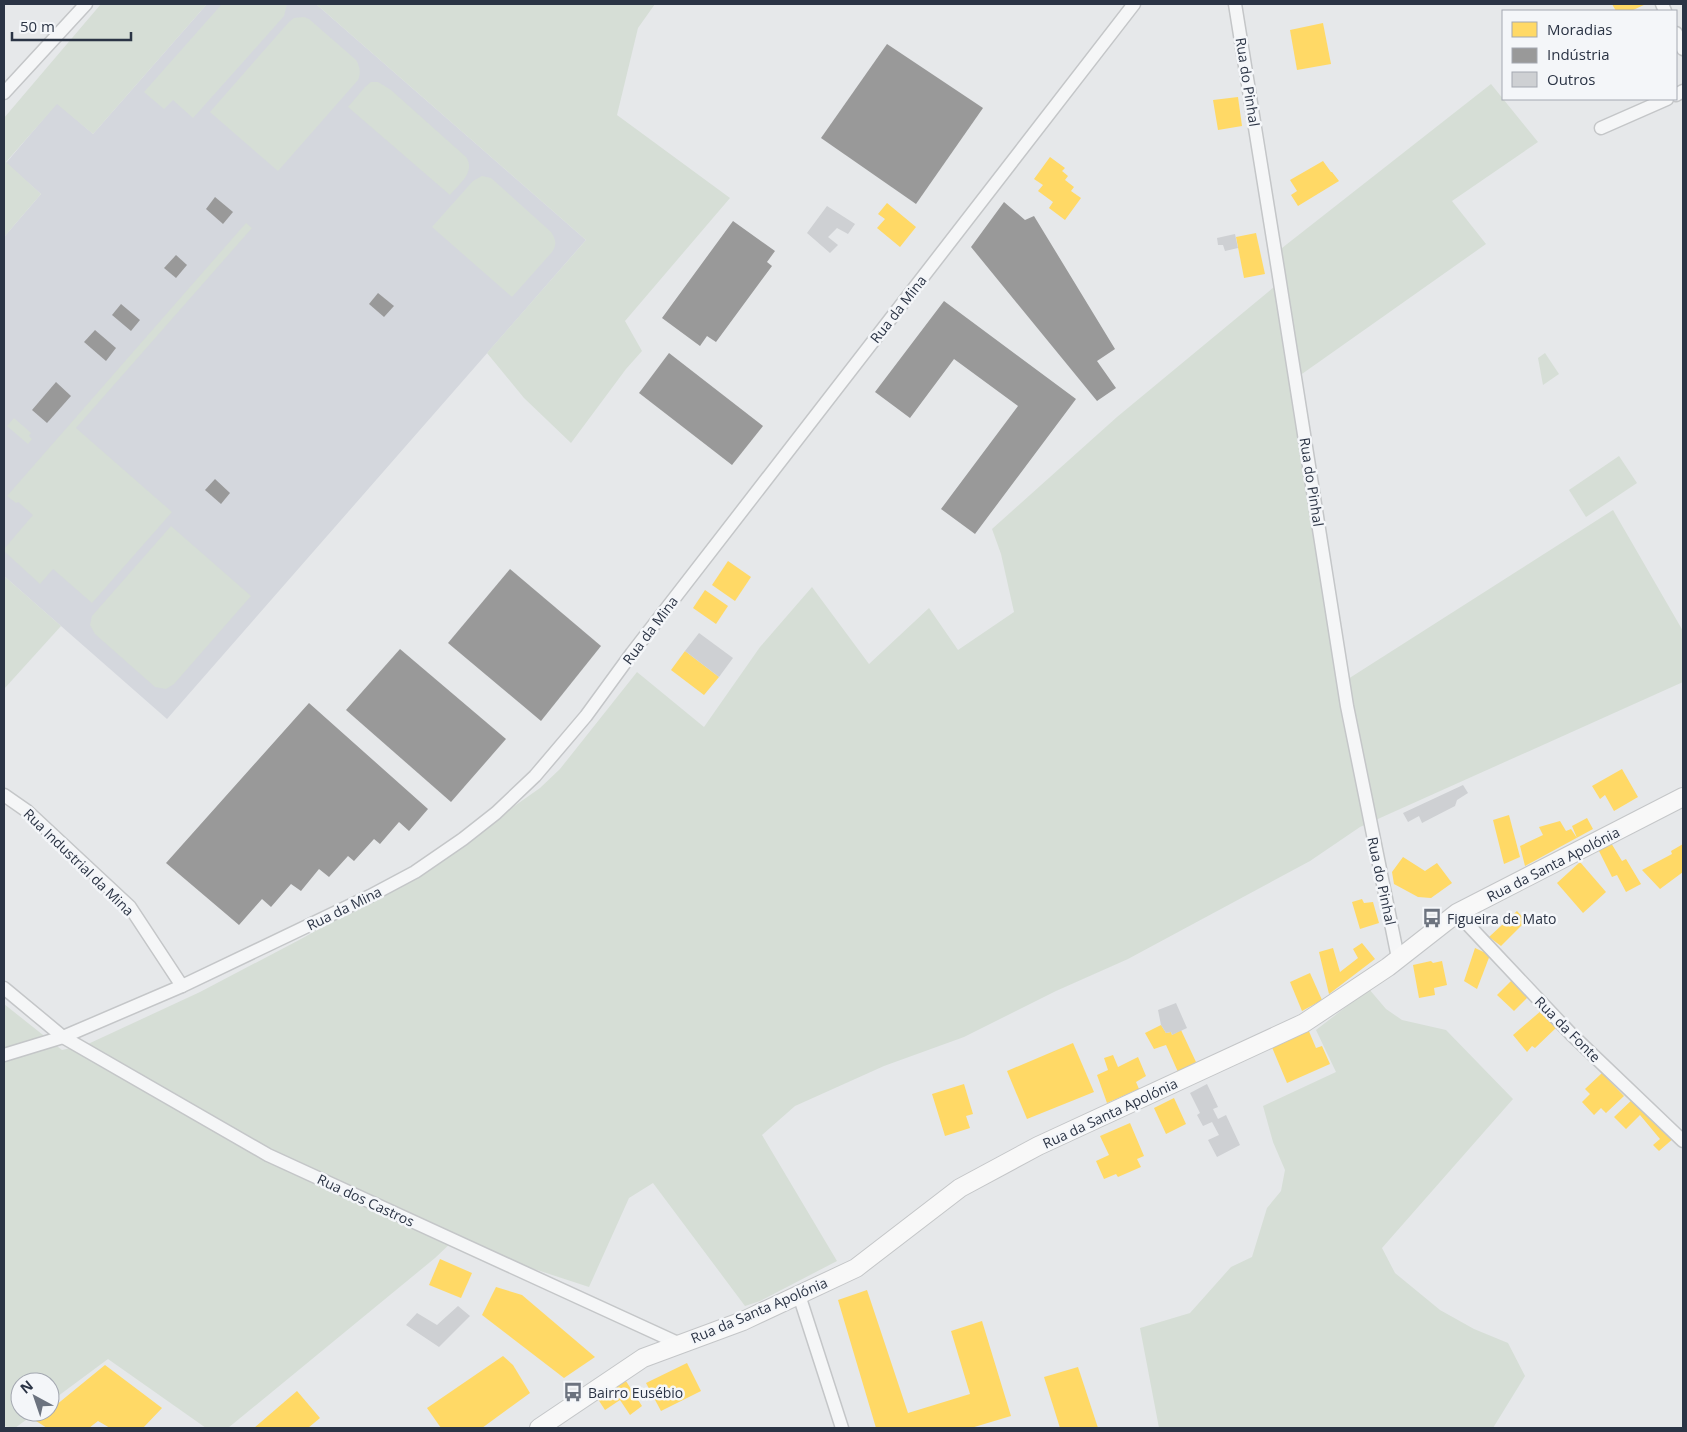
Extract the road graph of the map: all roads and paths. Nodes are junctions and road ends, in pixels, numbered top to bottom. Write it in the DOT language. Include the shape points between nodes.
graph roads {
  1 [pos="86,4"];
  2 [pos="1134,4"];
  3 [pos="1234,4"];
  4 [pos="1677,35"];
  5 [pos="1683,49"];
  6 [pos="4,93"];
  7 [pos="1665,100"];
  8 [pos="1601,128"];
  9 [pos="4,795"];
  10 [pos="1683,797"];
  11 [pos="1457,913"];
  12 [pos="1398,958"];
  13 [pos="182,986"];
  14 [pos="4,988"];
  15 [pos="63,1037"];
  16 [pos="4,1055"];
  17 [pos="1683,1141"];
  18 [pos="799,1295"];
  19 [pos="680,1344"];
  20 [pos="539,1428"];
  21 [pos="842,1428"];
  1 -- 6 [label="street"];
  2 -- 13 [label="street, Rua da Mina" via="586,716 535,776 490,818 415,872"];
  3 -- 12 [label="street, Rua do Pinhal" via="1346,706"];
  4 -- 5 [label="street"];
  7 -- 8 [label="street"];
  9 -- 13 [label="street, Rua Industrial da Mina" via="27,811 130,907"];
  10 -- 11 [label="street, Rua da Santa Apolónia"];
  11 -- 12 [label="street, Rua da Santa Apolónia"];
  11 -- 17 [label="street, Rua da Fonte" via="1572,1035"];
  12 -- 18 [label="street, Rua da Santa Apolónia" via="1304,1023 1038,1146 960,1188 856,1268"];
  13 -- 15 [label="street, Rua da Mina"];
  14 -- 15 [label="street"];
  15 -- 16 [label="street, Rua da Mina"];
  15 -- 19 [label="street, Rua dos Castros" via="268,1155"];
  18 -- 19 [label="street, Rua da Santa Apolónia" via="743,1321"];
  18 -- 21 [label="street"];
  19 -- 20 [label="street, Rua da Santa Apolónia" via="643,1358"];
}
